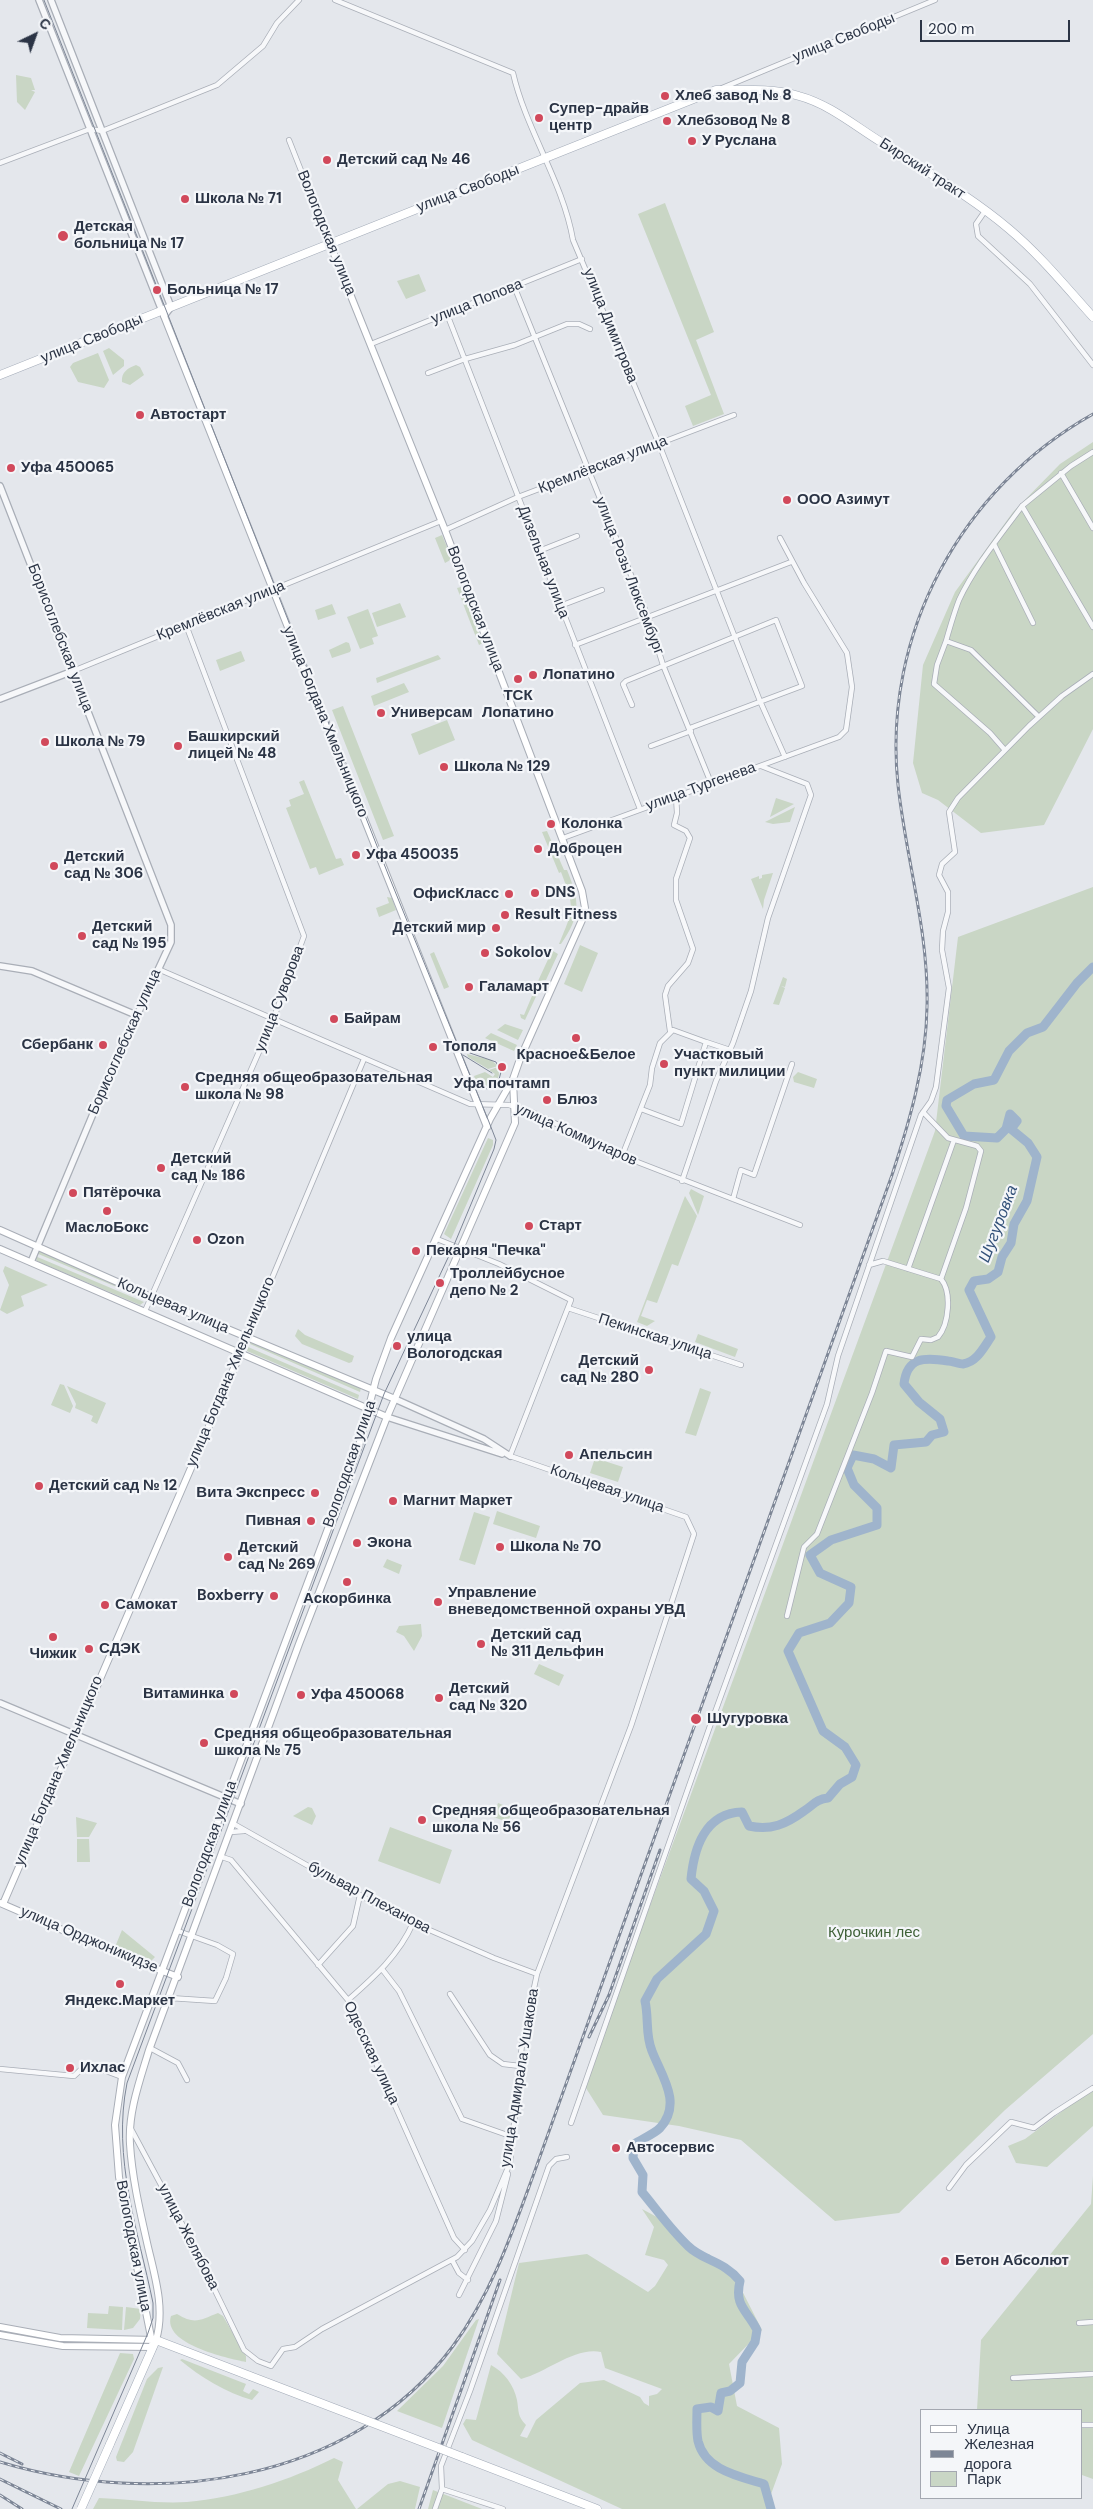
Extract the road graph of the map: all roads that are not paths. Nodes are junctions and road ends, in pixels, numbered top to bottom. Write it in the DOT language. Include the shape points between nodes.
graph roads {
  1 [pos="39,0"];
  2 [pos="51,0"];
  3 [pos="299,0"];
  4 [pos="335,0"];
  5 [pos="936,0"];
  6 [pos="716,90"];
  7 [pos="90,129"];
  8 [pos="102,130"];
  9 [pos="289,140"];
  10 [pos="544,160"];
  11 [pos="0,163"];
  12 [pos="984,211"];
  13 [pos="330,244"];
  14 [pos="582,259"];
  15 [pos="514,286"];
  16 [pos="171,307"];
  17 [pos="163,314"];
  18 [pos="448,314"];
  19 [pos="1093,317"];
  20 [pos="590,328"];
  21 [pos="534,337"];
  22 [pos="371,344"];
  23 [pos="465,359"];
  24 [pos="1093,365"];
  25 [pos="428,373"];
  26 [pos="0,375"];
  27 [pos="734,415"];
  28 [pos="659,444"];
  29 [pos="1093,452"];
  30 [pos="587,471"];
  31 [pos="1061,473"];
  32 [pos="0,486"];
  33 [pos="518,497"];
  34 [pos="1022,506"];
  35 [pos="441,521"];
  36 [pos="1093,528"];
  37 [pos="445,530"];
  38 [pos="577,536"];
  39 [pos="780,538"];
  40 [pos="994,544"];
  41 [pos="539,551"];
  42 [pos="791,562"];
  43 [pos="273,590"];
  44 [pos="602,590"];
  45 [pos="717,590"];
  46 [pos="560,606"];
  47 [pos="648,617"];
  48 [pos="1033,622"];
  49 [pos="186,625"];
  50 [pos="1093,627"];
  51 [pos="736,638"];
  52 [pos="946,641"];
  53 [pos="575,645"];
  54 [pos="663,665"];
  55 [pos="72,671"];
  56 [pos="1093,674"];
  57 [pos="0,699"];
  58 [pos="760,701"];
  59 [pos="632,705"];
  60 [pos="1039,717"];
  61 [pos="691,729"];
  62 [pos="651,746"];
  63 [pos="1004,749"];
  64 [pos="785,757"];
  65 [pos="761,766"];
  66 [pos="711,782"];
  67 [pos="676,796"];
  68 [pos="640,809"];
  69 [pos="563,838"];
  70 [pos="0,966"];
  71 [pos="158,969"];
  72 [pos="136,1015"];
  73 [pos="273,1020"];
  74 [pos="670,1031"];
  75 [pos="706,1042"];
  76 [pos="730,1050"];
  77 [pos="364,1059"];
  78 [pos="792,1064"];
  79 [pos="513,1079"];
  80 [pos="498,1104"];
  81 [pos="479,1106"];
  82 [pos="514,1106"];
  83 [pos="641,1109"];
  84 [pos="923,1112"];
  85 [pos="487,1127"];
  86 [pos="954,1140"];
  87 [pos="622,1156"];
  88 [pos="682,1181"];
  89 [pos="732,1199"];
  90 [pos="800,1225"];
  91 [pos="0,1230"];
  92 [pos="437,1239"];
  93 [pos="37,1246"];
  94 [pos="462,1248"];
  95 [pos="0,1249"];
  96 [pos="31,1262"];
  97 [pos="870,1265"];
  98 [pos="908,1269"];
  99 [pos="941,1279"];
  100 [pos="152,1297"];
  101 [pos="568,1308"];
  102 [pos="145,1311"];
  103 [pos="247,1337"];
  104 [pos="241,1352"];
  105 [pos="741,1365"];
  106 [pos="374,1390"];
  107 [pos="394,1399"];
  108 [pos="370,1409"];
  109 [pos="387,1417"];
  110 [pos="510,1456"];
  111 [pos="694,1534"];
  112 [pos="787,1616"];
  113 [pos="0,1703"];
  114 [pos="74,1736"];
  115 [pos="226,1798"];
  116 [pos="241,1804"];
  117 [pos="234,1824"];
  118 [pos="231,1832"];
  119 [pos="246,1832"];
  120 [pos="222,1857"];
  121 [pos="360,1895"];
  122 [pos="1,1903"];
  123 [pos="413,1923"];
  124 [pos="178,1931"];
  125 [pos="193,1936"];
  126 [pos="318,1965"];
  127 [pos="382,1969"];
  128 [pos="162,1972"];
  129 [pos="537,1974"];
  130 [pos="178,1977"];
  131 [pos="450,1994"];
  132 [pos="170,1998"];
  133 [pos="348,2000"];
  134 [pos="150,2048"];
  135 [pos="520,2066"];
  136 [pos="0,2069"];
  137 [pos="122,2077"];
  138 [pos="187,2080"];
  139 [pos="1093,2088"];
  140 [pos="571,2123"];
  141 [pos="130,2126"];
  142 [pos="513,2138"];
  143 [pos="567,2157"];
  144 [pos="510,2163"];
  145 [pos="949,2188"];
  146 [pos="465,2250"];
  147 [pos="452,2260"];
  148 [pos="468,2280"];
  149 [pos="459,2295"];
  150 [pos="1093,2322"];
  151 [pos="1079,2323"];
  152 [pos="0,2327"];
  153 [pos="0,2334"];
  154 [pos="153,2342"];
  155 [pos="1093,2374"];
  156 [pos="1013,2378"];
  157 [pos="442,2489"];
  158 [pos="81,2509"];
  159 [pos="435,2509"];
  160 [pos="503,2509"];
  161 [pos="597,2509"];
  1 -- 7 [label="street"];
  2 -- 8 [label="street"];
  3 -- 8 [label="street" via="277,23 263,46 216,85"];
  4 -- 10 [label="street, улица Димитрова" via="513,73"];
  5 -- 6 [label="street, улица Свободы"];
  6 -- 10 [label="main road, улица Свободы"];
  6 -- 12 [label="main road, Бирский тракт" via="781,92 813,101 941,180"];
  7 -- 8 [label="street"];
  7 -- 11 [label="street"];
  7 -- 17 [label="street"];
  8 -- 16 [label="street"];
  9 -- 13 [label="street, Вологодская улица"];
  10 -- 13 [label="main road, улица Свободы"];
  10 -- 14 [label="street, улица Димитрова"];
  12 -- 19 [label="main road, Бирский тракт" via="1024,242"];
  12 -- 24 [label="street" via="976,224 978,236 1036,291"];
  13 -- 16 [label="main road, улица Свободы"];
  13 -- 22 [label="main road, Вологодская улица"];
  14 -- 15 [label="street, улица Попова"];
  14 -- 28 [label="street, улица Димитрова"];
  15 -- 18 [label="street, улица Попова"];
  15 -- 21 [label="street, улица Розы Люксембург"];
  16 -- 17 [label="main road, улица Свободы"];
  17 -- 26 [label="main road, улица Свободы"];
  17 -- 43 [label="main road, улица Богдана Хмельницкого"];
  18 -- 22 [label="street, улица Попова"];
  18 -- 23 [label="street, Дизельная улица"];
  20 -- 21 [label="street" via="567,324"];
  21 -- 23 [label="street"];
  21 -- 30 [label="street, улица Розы Люксембург"];
  22 -- 35 [label="main road, Вологодская улица"];
  23 -- 25 [label="street"];
  23 -- 33 [label="street, Дизельная улица"];
  27 -- 28 [label="street, Кремлёвская улица"];
  28 -- 30 [label="street, Кремлёвская улица"];
  28 -- 45 [label="street, улица Димитрова"];
  29 -- 31 [label="street"];
  30 -- 33 [label="street, Кремлёвская улица"];
  30 -- 47 [label="street, улица Розы Люксембург"];
  31 -- 34 [label="street"];
  31 -- 36 [label="street"];
  32 -- 55 [label="street, Борисоглебская улица"];
  33 -- 37 [label="street, Кремлёвская улица"];
  33 -- 41 [label="street, Дизельная улица"];
  34 -- 40 [label="street"];
  34 -- 50 [label="street"];
  35 -- 37 [label="main road, Вологодская улица"];
  35 -- 43 [label="street, Кремлёвская улица"];
  37 -- 69 [label="main road, Вологодская улица"];
  38 -- 41 [label="street"];
  39 -- 42 [label="street"];
  40 -- 48 [label="street"];
  40 -- 52 [label="street" via="959,601"];
  41 -- 46 [label="street, Дизельная улица"];
  42 -- 45 [label="street"];
  42 -- 64 [label="street, улица Тургенева" via="847,653 852,687 846,730 839,737"];
  43 -- 49 [label="street, Кремлёвская улица"];
  43 -- 81 [label="main road, улица Богдана Хмельницкого"];
  44 -- 46 [label="street"];
  45 -- 47 [label="street"];
  45 -- 51 [label="street, улица Димитрова"];
  46 -- 53 [label="street, Дизельная улица"];
  47 -- 53 [label="street"];
  47 -- 54 [label="street, улица Розы Люксембург"];
  49 -- 55 [label="street, Кремлёвская улица"];
  49 -- 73 [label="street, улица Суворова" via="304,936"];
  51 -- 54 [label="street"];
  51 -- 58 [label="street, улица Димитрова"];
  51 -- 58 [label="street" via="776,620 802,686"];
  52 -- 60 [label="street" via="971,650"];
  52 -- 63 [label="street" via="934,684"];
  53 -- 68 [label="street, Дизельная улица"];
  54 -- 59 [label="street" via="623,684"];
  54 -- 61 [label="street, улица Розы Люксембург"];
  55 -- 57 [label="street, Кремлёвская улица"];
  55 -- 71 [label="street, Борисоглебская улица" via="171,925 171,942"];
  56 -- 60 [label="street"];
  58 -- 61 [label="street"];
  58 -- 64 [label="street, улица Димитрова"];
  60 -- 63 [label="street"];
  61 -- 62 [label="street"];
  61 -- 66 [label="street, улица Розы Люксембург"];
  63 -- 84 [label="street" via="949,812 955,852 942,864 939,875 948,892 942,950 948,988 936,1087"];
  64 -- 65 [label="street, улица Тургенева"];
  65 -- 66 [label="street, улица Тургенева"];
  65 -- 76 [label="street" via="806,784 811,795 768,918 751,991"];
  66 -- 67 [label="street, улица Тургенева"];
  67 -- 68 [label="street, улица Тургенева"];
  67 -- 74 [label="street" via="674,825 686,831 690,838 676,879 676,900 693,949 688,963 668,986 665,995"];
  68 -- 69 [label="street, улица Тургенева"];
  69 -- 79 [label="main road, Вологодская улица" via="582,891 582,920"];
  70 -- 72 [label="street" via="32,971"];
  71 -- 72 [label="street, Борисоглебская улица"];
  71 -- 73 [label="street, улица Коммунаров"];
  72 -- 93 [label="street, Борисоглебская улица"];
  73 -- 77 [label="street, улица Коммунаров"];
  73 -- 100 [label="street, улица Суворова"];
  74 -- 75 [label="street" via="676,1030"];
  74 -- 83 [label="street" via="660,1043"];
  75 -- 76 [label="street"];
  75 -- 83 [label="street" via="681,1124"];
  76 -- 88 [label="street"];
  77 -- 81 [label="street, улица Коммунаров"];
  77 -- 103 [label="street, улица Богдана Хмельницкого"];
  78 -- 89 [label="street" via="754,1175 740,1170"];
  79 -- 80 [label="main road, Вологодская улица"];
  79 -- 82 [label="main road, Вологодская улица"];
  80 -- 81 [label="street, улица Коммунаров"];
  80 -- 82 [label="street, улица Коммунаров"];
  80 -- 85 [label="main road, Вологодская улица"];
  81 -- 85 [label="main road, улица Богдана Хмельницкого"];
  82 -- 87 [label="street, улица Коммунаров"];
  82 -- 94 [label="main road, Вологодская улица" via="515,1123 509,1140"];
  83 -- 87 [label="street"];
  84 -- 86 [label="street" via="948,1138"];
  84 -- 97 [label="street"];
  85 -- 92 [label="main road, Вологодская улица"];
  86 -- 98 [label="street"];
  86 -- 99 [label="street" via="977,1146 981,1154"];
  87 -- 88 [label="street, улица Коммунаров"];
  88 -- 89 [label="street, улица Коммунаров"];
  89 -- 90 [label="street, улица Коммунаров"];
  91 -- 93 [label="main road, Кольцевая улица"];
  92 -- 94 [label="street"];
  92 -- 106 [label="main road, Вологодская улица" via="391,1338"];
  93 -- 96 [label="street, Борисоглебская улица"];
  93 -- 100 [label="main road, Кольцевая улица"];
  94 -- 101 [label="street" via="571,1300"];
  94 -- 107 [label="main road, Вологодская улица"];
  95 -- 96 [label="main road, Кольцевая улица"];
  96 -- 102 [label="main road, Кольцевая улица"];
  97 -- 98 [label="street" via="883,1261"];
  97 -- 140 [label="street" via="838,1356 827,1404"];
  98 -- 99 [label="street"];
  99 -- 112 [label="street" via="947,1287 948,1301 942,1330 934,1339 921,1339 912,1357 886,1350 817,1534 804,1547"];
  100 -- 102 [label="street, улица Суворова"];
  100 -- 103 [label="main road, Кольцевая улица"];
  101 -- 105 [label="street, Пекинская улица"];
  101 -- 110 [label="street"];
  102 -- 104 [label="main road, Кольцевая улица"];
  103 -- 104 [label="street, улица Богдана Хмельницкого"];
  103 -- 106 [label="main road, Кольцевая улица"];
  104 -- 108 [label="main road, Кольцевая улица"];
  104 -- 114 [label="main road, улица Богдана Хмельницкого"];
  106 -- 107 [label="main road, Кольцевая улица"];
  106 -- 108 [label="main road, Вологодская улица"];
  107 -- 109 [label="main road, Вологодская улица"];
  107 -- 110 [label="street, Кольцевая улица" via="484,1439"];
  108 -- 109 [label="main road, Кольцевая улица"];
  108 -- 115 [label="main road, Вологодская улица" via="359,1446"];
  109 -- 110 [label="street, Кольцевая улица"];
  109 -- 116 [label="main road, Вологодская улица"];
  110 -- 111 [label="street, Кольцевая улица" via="686,1517"];
  111 -- 129 [label="street, улица Адмирала Ушакова" via="631,1726"];
  113 -- 114 [label="street"];
  114 -- 115 [label="street"];
  114 -- 122 [label="main road, улица Богдана Хмельницкого"];
  115 -- 116 [label="street"];
  115 -- 124 [label="main road, Вологодская улица"];
  116 -- 117 [label="main road, Вологодская улица"];
  117 -- 118 [label="main road, Вологодская улица"];
  117 -- 119 [label="street, бульвар Плеханова"];
  118 -- 119 [label="street"];
  118 -- 120 [label="main road, Вологодская улица"];
  119 -- 121 [label="street, бульвар Плеханова"];
  120 -- 125 [label="main road, Вологодская улица"];
  120 -- 126 [label="street, Одесская улица" via="231,1860"];
  121 -- 123 [label="street, бульвар Плеханова"];
  121 -- 126 [label="street" via="353,1926"];
  122 -- 128 [label="main road, улица Орджоникидзе"];
  123 -- 127 [label="street" via="406,1938"];
  123 -- 129 [label="street, бульвар Плеханова"];
  124 -- 125 [label="street"];
  124 -- 128 [label="main road, Вологодская улица"];
  125 -- 130 [label="main road, Вологодская улица"];
  125 -- 132 [label="street" via="233,1954 226,1978 215,2001"];
  126 -- 133 [label="street, Одесская улица"];
  127 -- 133 [label="street"];
  127 -- 142 [label="street" via="399,1991 462,2119"];
  128 -- 130 [label="main road, улица Орджоникидзе"];
  128 -- 137 [label="main road, Вологодская улица"];
  129 -- 135 [label="street, улица Адмирала Ушакова"];
  130 -- 132 [label="main road, Вологодская улица"];
  131 -- 135 [label="street" via="490,2055 503,2064"];
  132 -- 134 [label="main road, Вологодская улица"];
  133 -- 146 [label="street, Одесская улица" via="454,2238"];
  134 -- 138 [label="street" via="178,2064"];
  134 -- 141 [label="main road, Вологодская улица"];
  135 -- 142 [label="street, улица Адмирала Ушакова"];
  136 -- 137 [label="street" via="74,2076 87,2064"];
  137 -- 154 [label="main road, Вологодская улица" via="115,2125 119,2177"];
  139 -- 145 [label="street" via="1034,2128 1011,2122 966,2165"];
  141 -- 147 [label="street, улица Желябова" via="244,2350 258,2361 271,2366 283,2349 295,2347 322,2329"];
  141 -- 154 [label="main road, Вологодская улица" via="132,2170 160,2308"];
  142 -- 144 [label="street, улица Адмирала Ушакова"];
  143 -- 157 [label="street" via="556,2159 549,2166 441,2466"];
  144 -- 146 [label="street, улица Адмирала Ушакова" via="490,2210"];
  144 -- 148 [label="street" via="496,2221"];
  146 -- 147 [label="street"];
  147 -- 148 [label="street"];
  148 -- 149 [label="street"];
  150 -- 151 [label="street"];
  152 -- 154 [label="main road" via="60,2338"];
  153 -- 154 [label="main road" via="63,2346"];
  154 -- 158 [label="main road, Вологодская улица, bridge"];
  154 -- 161 [label="main road, bridge" via="182,2350"];
  155 -- 156 [label="street"];
  157 -- 159 [label="street"];
  157 -- 160 [label="street"];
}
